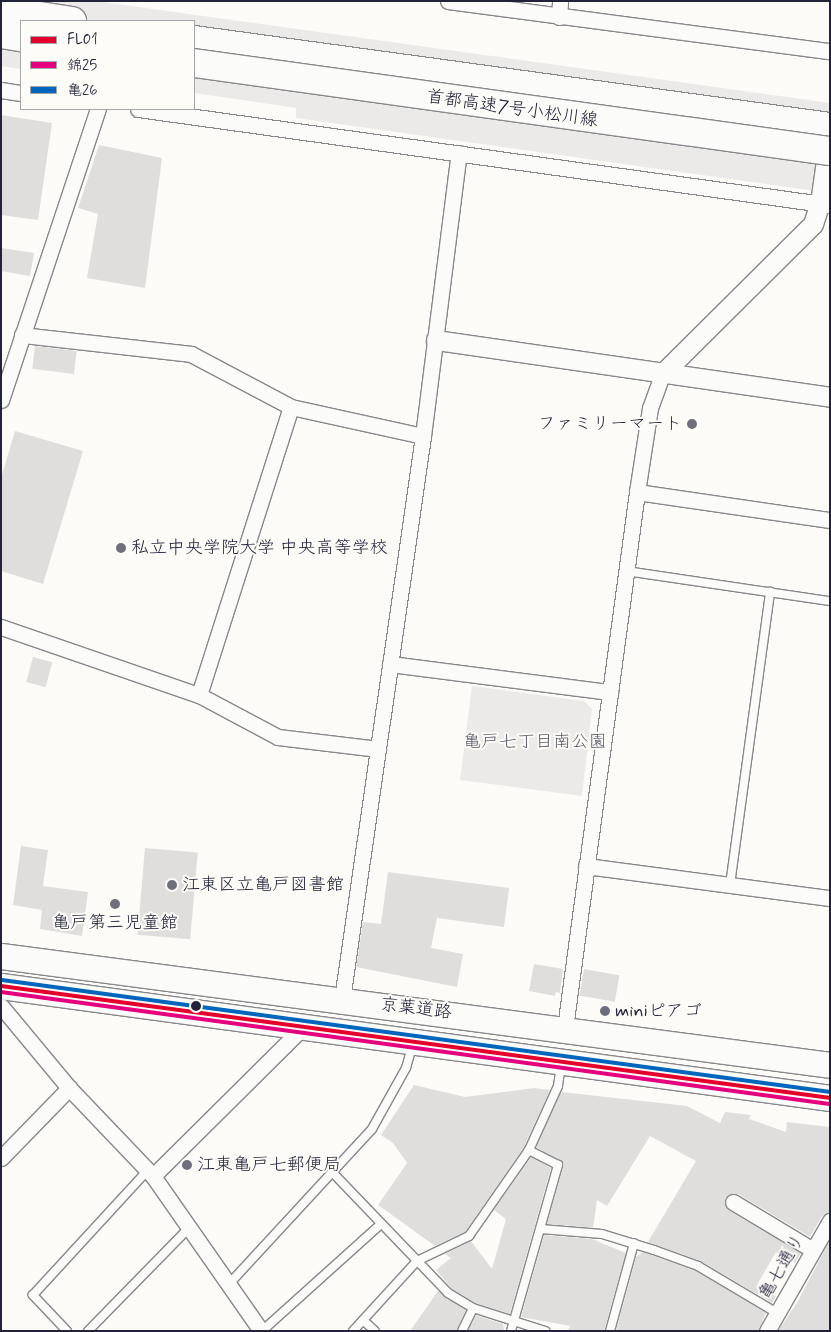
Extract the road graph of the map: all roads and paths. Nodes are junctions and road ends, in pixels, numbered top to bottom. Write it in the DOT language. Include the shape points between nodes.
graph roads {
  1 [pos="448,1"];
  2 [pos="560,1"];
  3 [pos="1,10"];
  4 [pos="559,17"];
  5 [pos="66,20"];
  6 [pos="1,34"];
  7 [pos="20,37"];
  8 [pos="195,40"];
  9 [pos="830,51"];
  10 [pos="195,63"];
  11 [pos="1,90"];
  12 [pos="20,93"];
  13 [pos="98,110"];
  14 [pos="145,110"];
  15 [pos="830,127"];
  16 [pos="830,151"];
  17 [pos="459,153"];
  18 [pos="825,204"];
  19 [pos="22,335"];
  20 [pos="436,340"];
  21 [pos="662,374"];
  22 [pos="830,397"];
  23 [pos="1,400"];
  24 [pos="291,407"];
  25 [pos="423,436"];
  26 [pos="637,492"];
  27 [pos="830,520"];
  28 [pos="626,571"];
  29 [pos="770,592"];
  30 [pos="830,601"];
  31 [pos="1,627"];
  32 [pos="390,664"];
  33 [pos="610,692"];
  34 [pos="199,695"];
  35 [pos="378,749"];
  36 [pos="586,866"];
  37 [pos="730,885"];
  38 [pos="830,898"];
  39 [pos="1,956"];
  40 [pos="1,986"];
  41 [pos="342,1000"];
  42 [pos="1,1006"];
  43 [pos="305,1025"];
  44 [pos="565,1028"];
  45 [pos="415,1040"];
  46 [pos="562,1059"];
  47 [pos="830,1066"];
  48 [pos="69,1088"];
  49 [pos="830,1098"];
  50 [pos="529,1150"];
  51 [pos="1,1158"];
  52 [pos="150,1173"];
  53 [pos="333,1173"];
  54 [pos="733,1202"];
  55 [pos="830,1221"];
  56 [pos="382,1224"];
  57 [pos="189,1228"];
  58 [pos="541,1229"];
  59 [pos="634,1243"];
  60 [pos="813,1250"];
  61 [pos="417,1262"];
  62 [pos="229,1284"];
  63 [pos="473,1308"];
  64 [pos="777,1313"];
  65 [pos="363,1320"];
  66 [pos="512,1327"];
  67 [pos="68,1331"];
  68 [pos="88,1331"];
  69 [pos="261,1331"];
  70 [pos="353,1331"];
  71 [pos="375,1331"];
  72 [pos="462,1331"];
  73 [pos="545,1331"];
  74 [pos="610,1331"];
  75 [pos="767,1331"];
  1 -- 4 [label="street"];
  2 -- 4 [label="street"];
  3 -- 5 [label="highway"];
  4 -- 9 [label="street"];
  6 -- 7 [label="highway"];
  8 -- 15 [label="highway, 首都高速7号小松川線"];
  10 -- 16 [label="highway, 首都高速7号小松川線, bridge"];
  11 -- 12 [label="street"];
  13 -- 19 [label="street"];
  14 -- 17 [label="street"];
  15 -- 18 [label="street"];
  17 -- 18 [label="street"];
  17 -- 20 [label="street"];
  18 -- 21 [label="street" via="813,224"];
  19 -- 23 [label="street"];
  19 -- 24 [label="street" via="191,354"];
  20 -- 21 [label="street"];
  20 -- 25 [label="street"];
  21 -- 22 [label="street"];
  21 -- 26 [label="street" via="650,408"];
  24 -- 25 [label="street"];
  24 -- 34 [label="street"];
  25 -- 32 [label="street"];
  26 -- 27 [label="street"];
  26 -- 28 [label="street"];
  28 -- 29 [label="lane"];
  28 -- 33 [label="street"];
  29 -- 30 [label="lane"];
  29 -- 37 [label="lane"];
  31 -- 34 [label="street"];
  32 -- 33 [label="street"];
  32 -- 35 [label="street"];
  33 -- 36 [label="street"];
  34 -- 35 [label="street" via="278,737"];
  35 -- 41 [label="street"];
  36 -- 37 [label="street"];
  36 -- 44 [label="street"];
  37 -- 38 [label="street"];
  39 -- 41 [label="highway, 京葉道路"];
  40 -- 43 [label="highway, 京葉道路"];
  41 -- 44 [label="highway, 京葉道路"];
  42 -- 48 [label="street"];
  43 -- 45 [label="highway, 京葉道路"];
  43 -- 52 [label="street"];
  44 -- 47 [label="highway, 京葉道路"];
  45 -- 46 [label="highway, 京葉道路"];
  45 -- 53 [label="lane" via="406,1068 385,1108"];
  46 -- 49 [label="highway, 京葉道路"];
  46 -- 50 [label="lane" via="558,1086"];
  48 -- 51 [label="street"];
  48 -- 52 [label="street"];
  50 -- 58 [label="lane" via="558,1165"];
  50 -- 61 [label="lane" via="469,1236"];
  52 -- 57 [label="street"];
  52 -- 67 [label="lane" via="33,1295"];
  53 -- 56 [label="lane"];
  53 -- 62 [label="lane"];
  54 -- 60 [label="street"];
  55 -- 60 [label="street, 亀七通り"];
  56 -- 61 [label="lane"];
  56 -- 69 [label="lane"];
  57 -- 62 [label="street"];
  57 -- 68 [label="lane"];
  58 -- 59 [label="lane" via="602,1234"];
  58 -- 66 [label="lane"];
  59 -- 64 [label="lane" via="698,1266"];
  59 -- 74 [label="lane"];
  60 -- 64 [label="street, 亀七通り"];
  61 -- 63 [label="lane" via="448,1293"];
  61 -- 65 [label="lane"];
  62 -- 69 [label="street"];
  63 -- 66 [label="lane"];
  63 -- 72 [label="lane"];
  64 -- 75 [label="street, 亀七通り"];
  65 -- 70 [label="lane"];
  65 -- 71 [label="lane"];
  66 -- 73 [label="lane"];
}
